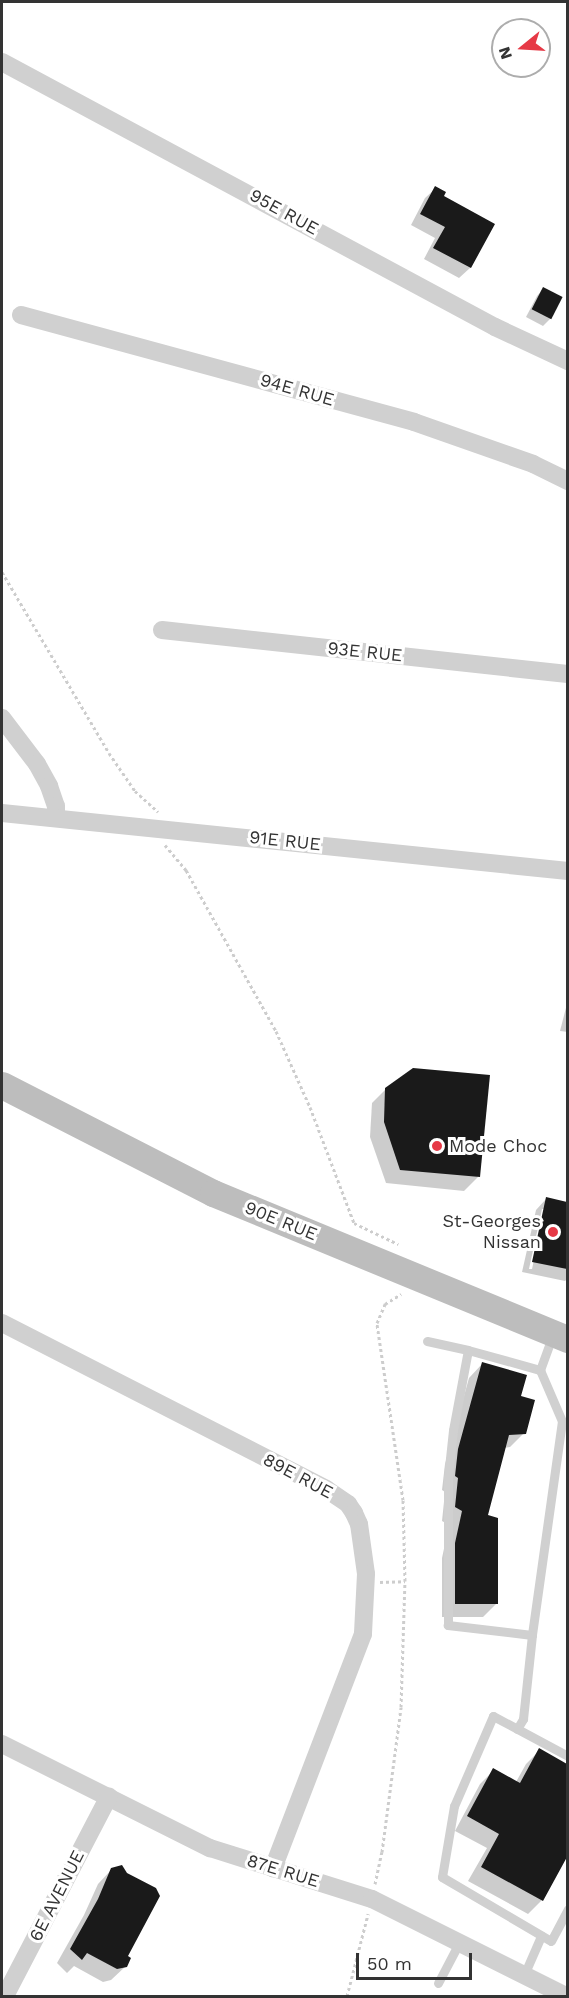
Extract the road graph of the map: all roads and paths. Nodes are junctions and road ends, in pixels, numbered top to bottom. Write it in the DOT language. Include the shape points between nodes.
graph roads {
  1 [pos="2,62"];
  2 [pos="21,315"];
  3 [pos="567,361"];
  4 [pos="567,481"];
  5 [pos="2,572"];
  6 [pos="162,630"];
  7 [pos="567,674"];
  8 [pos="2,718"];
  9 [pos="2,813"];
  10 [pos="56,818"];
  11 [pos="160,818"];
  12 [pos="164,840"];
  13 [pos="567,871"];
  14 [pos="2,1085"];
  15 [pos="400,1245"];
  16 [pos="404,1292"];
  17 [pos="2,1323"];
  18 [pos="560,1336"];
  19 [pos="427,1341"];
  20 [pos="468,1350"];
  21 [pos="540,1370"];
  22 [pos="405,1581"];
  23 [pos="366,1583"];
  24 [pos="532,1635"];
  25 [pos="517,1729"];
  26 [pos="2,1744"];
  27 [pos="567,1756"];
  28 [pos="109,1796"];
  29 [pos="273,1868"];
  30 [pos="375,1885"];
  31 [pos="369,1910"];
  32 [pos="567,1910"];
  33 [pos="541,1936"];
  34 [pos="459,1943"];
  35 [pos="524,1975"];
  36 [pos="438,1983"];
  37 [pos="541,1991"];
  38 [pos="5,1996"];
  39 [pos="346,1996"];
  40 [pos="566,1996"];
  1 -- 3 [label="street, 95E RUE" via="495,327"];
  2 -- 4 [label="street, 94E RUE" via="414,422 533,464"];
  5 -- 11 [label="path" via="109,753 135,791 154,807"];
  6 -- 7 [label="street, 93E RUE"];
  8 -- 10 [label="street" via="49,786"];
  9 -- 10 [label="street, 91E RUE"];
  10 -- 13 [label="street, 91E RUE"];
  12 -- 15 [label="path" via="170,854 186,870 276,1030 354,1223"];
  14 -- 18 [label="street, 90E RUE" via="213,1193"];
  16 -- 22 [label="path" via="385,1304 377,1323 402,1500"];
  17 -- 23 [label="street, 89E RUE" via="326,1489 348,1504 359,1524"];
  18 -- 21 [label="lane"];
  19 -- 20 [label="lane"];
  20 -- 21 [label="lane"];
  20 -- 24 [label="lane" via="448,1477 448,1625"];
  21 -- 24 [label="lane" via="562,1421"];
  22 -- 23 [label="path"];
  22 -- 30 [label="path" via="401,1707"];
  23 -- 29 [label="street, 89E RUE" via="363,1634"];
  24 -- 25 [label="lane" via="523,1719"];
  25 -- 27 [label="lane"];
  25 -- 33 [label="lane" via="493,1716 454,1806 442,1877"];
  26 -- 28 [label="street, 87E RUE"];
  28 -- 29 [label="street, 87E RUE" via="210,1848"];
  28 -- 38 [label="street, 6E AVENUE"];
  29 -- 34 [label="street, 87E RUE" via="372,1899"];
  31 -- 39 [label="path"];
  32 -- 33 [label="lane" via="551,1941"];
  33 -- 35 [label="lane"];
  34 -- 35 [label="street, 87E RUE"];
  34 -- 36 [label="lane"];
  35 -- 37 [label="street, 87E RUE"];
  37 -- 40 [label="street, 87E RUE"];
}
